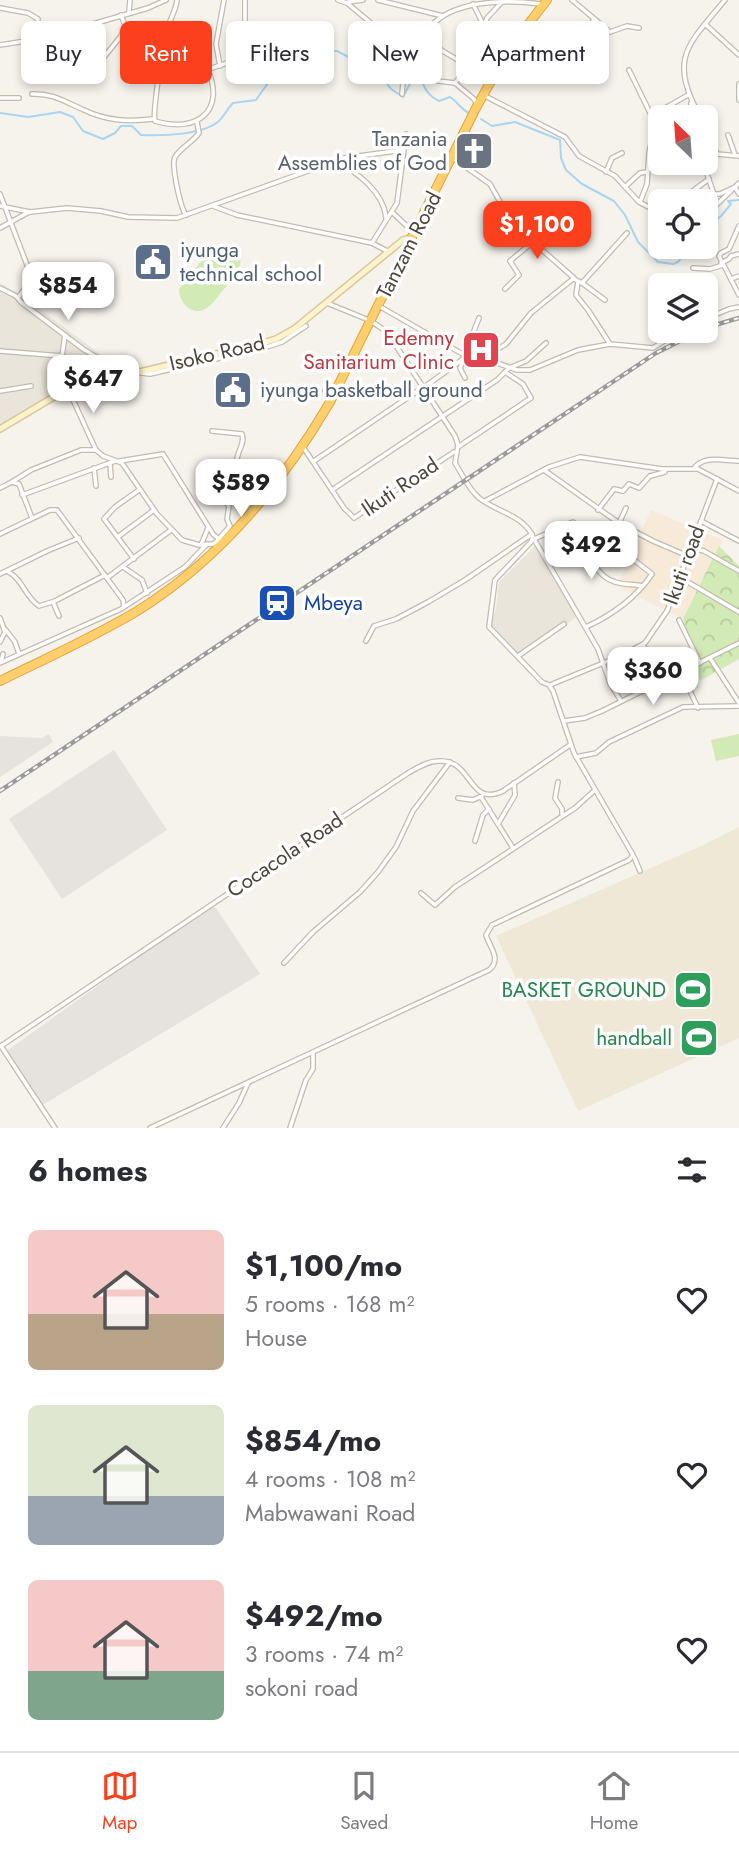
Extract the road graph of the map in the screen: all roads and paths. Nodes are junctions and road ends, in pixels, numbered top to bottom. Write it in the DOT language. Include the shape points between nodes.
graph roads {
  1 [pos="130,0"];
  2 [pos="166,0"];
  3 [pos="177,0"];
  4 [pos="224,0"];
  5 [pos="245,0"];
  6 [pos="338,0"];
  7 [pos="363,0"];
  8 [pos="378,0"];
  9 [pos="464,0"];
  10 [pos="572,0"];
  11 [pos="725,0"];
  12 [pos="344,1"];
  13 [pos="502,1"];
  14 [pos="545,2"];
  15 [pos="405,3"];
  16 [pos="473,4"];
  17 [pos="466,5"];
  18 [pos="0,8"];
  19 [pos="129,13"];
  20 [pos="121,15"];
  21 [pos="443,16"];
  22 [pos="594,19"];
  23 [pos="37,21"];
  24 [pos="101,21"];
  25 [pos="172,21"];
  26 [pos="245,21"];
  27 [pos="368,21"];
  28 [pos="437,21"];
  29 [pos="482,21"];
  30 [pos="486,21"];
  31 [pos="531,21"];
  32 [pos="705,24"];
  33 [pos="639,28"];
  34 [pos="21,42"];
  35 [pos="0,45"];
  36 [pos="739,47"];
  37 [pos="734,51"];
  38 [pos="106,55"];
  39 [pos="739,55"];
  40 [pos="226,64"];
  41 [pos="220,66"];
  42 [pos="212,69"];
  43 [pos="629,70"];
  44 [pos="442,81"];
  45 [pos="455,83"];
  46 [pos="158,84"];
  47 [pos="209,84"];
  48 [pos="403,84"];
  49 [pos="490,84"];
  50 [pos="739,84"];
  51 [pos="687,93"];
  52 [pos="32,94"];
  53 [pos="402,94"];
  54 [pos="484,95"];
  55 [pos="0,98"];
  56 [pos="19,98"];
  57 [pos="739,100"];
  58 [pos="692,101"];
  59 [pos="669,105"];
  60 [pos="692,105"];
  61 [pos="694,105"];
  62 [pos="648,109"];
  63 [pos="475,113"];
  64 [pos="153,119"];
  65 [pos="198,127"];
  66 [pos="406,134"];
  67 [pos="728,135"];
  68 [pos="403,150"];
  69 [pos="622,153"];
  70 [pos="718,154"];
  71 [pos="737,156"];
  72 [pos="453,158"];
  73 [pos="334,162"];
  74 [pos="606,172"];
  75 [pos="648,172"];
  76 [pos="708,175"];
  77 [pos="709,179"];
  78 [pos="626,186"];
  79 [pos="736,186"];
  80 [pos="695,189"];
  81 [pos="0,194"];
  82 [pos="739,194"];
  83 [pos="640,202"];
  84 [pos="718,203"];
  85 [pos="211,205"];
  86 [pos="648,206"];
  87 [pos="2,207"];
  88 [pos="542,207"];
  89 [pos="30,212"];
  90 [pos="392,212"];
  91 [pos="186,215"];
  92 [pos="387,220"];
  93 [pos="10,223"];
  94 [pos="739,226"];
  95 [pos="0,228"];
  96 [pos="627,233"];
  97 [pos="414,235"];
  98 [pos="533,240"];
  99 [pos="372,243"];
  100 [pos="389,252"];
  101 [pos="739,254"];
  102 [pos="722,264"];
  103 [pos="693,268"];
  104 [pos="739,276"];
  105 [pos="731,279"];
  106 [pos="578,281"];
  107 [pos="0,288"];
  108 [pos="505,289"];
  109 [pos="739,295"];
  110 [pos="18,299"];
  111 [pos="605,300"];
  112 [pos="327,303"];
  113 [pos="379,306"];
  114 [pos="739,307"];
  115 [pos="718,313"];
  116 [pos="479,317"];
  117 [pos="371,321"];
  118 [pos="306,326"];
  119 [pos="65,335"];
  120 [pos="546,343"];
  121 [pos="661,343"];
  122 [pos="610,344"];
  123 [pos="0,351"];
  124 [pos="464,357"];
  125 [pos="483,358"];
  126 [pos="507,370"];
  127 [pos="140,372"];
  128 [pos="126,375"];
  129 [pos="465,378"];
  130 [pos="31,386"];
  131 [pos="423,388"];
  132 [pos="68,389"];
  133 [pos="0,391"];
  134 [pos="325,391"];
  135 [pos="330,402"];
  136 [pos="442,416"];
  137 [pos="0,428"];
  138 [pos="212,431"];
  139 [pos="303,447"];
  140 [pos="457,449"];
  141 [pos="96,450"];
  142 [pos="447,456"];
  143 [pos="118,461"];
  144 [pos="314,461"];
  145 [pos="739,461"];
  146 [pos="110,463"];
  147 [pos="455,463"];
  148 [pos="94,468"];
  149 [pos="695,468"];
  150 [pos="544,470"];
  151 [pos="665,472"];
  152 [pos="111,477"];
  153 [pos="717,479"];
  154 [pos="12,482"];
  155 [pos="96,486"];
  156 [pos="0,488"];
  157 [pos="236,489"];
  158 [pos="139,490"];
  159 [pos="332,490"];
  160 [pos="739,491"];
  161 [pos="270,492"];
  162 [pos="22,495"];
  163 [pos="221,498"];
  164 [pos="485,501"];
  165 [pos="258,506"];
  166 [pos="626,508"];
  167 [pos="154,510"];
  168 [pos="598,510"];
  169 [pos="32,519"];
  170 [pos="701,521"];
  171 [pos="619,523"];
  172 [pos="208,527"];
  173 [pos="171,530"];
  174 [pos="0,534"];
  175 [pos="119,536"];
  176 [pos="533,537"];
  177 [pos="79,538"];
  178 [pos="606,538"];
  179 [pos="221,540"];
  180 [pos="739,541"];
  181 [pos="207,544"];
  182 [pos="201,545"];
  183 [pos="692,548"];
  184 [pos="689,556"];
  185 [pos="134,559"];
  186 [pos="123,567"];
  187 [pos="7,571"];
  188 [pos="739,571"];
  189 [pos="0,574"];
  190 [pos="106,577"];
  191 [pos="681,578"];
  192 [pos="643,586"];
  193 [pos="147,593"];
  194 [pos="123,600"];
  195 [pos="53,602"];
  196 [pos="130,603"];
  197 [pos="739,606"];
  198 [pos="124,607"];
  199 [pos="739,612"];
  200 [pos="59,616"];
  201 [pos="0,618"];
  202 [pos="679,620"];
  203 [pos="564,624"];
  204 [pos="586,627"];
  205 [pos="5,629"];
  206 [pos="366,641"];
  207 [pos="0,642"];
  208 [pos="739,643"];
  209 [pos="643,645"];
  210 [pos="3,654"];
  211 [pos="19,654"];
  212 [pos="518,656"];
  213 [pos="710,658"];
  214 [pos="1,663"];
  215 [pos="604,663"];
  216 [pos="699,663"];
  217 [pos="656,667"];
  218 [pos="681,672"];
  219 [pos="1,679"];
  220 [pos="550,685"];
  221 [pos="622,701"];
  222 [pos="739,705"];
  223 [pos="698,708"];
  224 [pos="564,721"];
  225 [pos="570,745"];
  226 [pos="576,757"];
  227 [pos="450,762"];
  228 [pos="558,782"];
  229 [pos="514,783"];
  230 [pos="594,791"];
  231 [pos="482,796"];
  232 [pos="458,798"];
  233 [pos="489,809"];
  234 [pos="561,816"];
  235 [pos="498,824"];
  236 [pos="475,841"];
  237 [pos="513,848"];
  238 [pos="633,855"];
  239 [pos="640,871"];
  240 [pos="421,893"];
  241 [pos="284,963"];
  242 [pos="0,1045"];
  243 [pos="313,1053"];
  244 [pos="248,1083"];
  245 [pos="55,1128"];
  246 [pos="150,1128"];
  247 [pos="222,1128"];
  248 [pos="290,1128"];
  1 -- 19 [label="street"];
  2 -- 19 [label="street"];
  3 -- 25 [label="street"];
  4 -- 41 [label="street" via="216,44"];
  5 -- 26 [label="street"];
  6 -- 12 [label="street"];
  7 -- 12 [label="street"];
  8 -- 15 [label="street"];
  9 -- 17 [label="street"];
  10 -- 22 [label="street"];
  11 -- 32 [label="street"];
  12 -- 27 [label="street"];
  13 -- 14 [label="street"];
  13 -- 16 [label="street"];
  13 -- 30 [label="street"];
  14 -- 31 [label="highway, Tanzam Road"];
  15 -- 21 [label="street"];
  16 -- 17 [label="street"];
  16 -- 29 [label="street"];
  17 -- 21 [label="street"];
  18 -- 23 [label="street" via="28,13"];
  19 -- 20 [label="street"];
  20 -- 24 [label="street"];
  20 -- 38 [label="street" via="125,26"];
  21 -- 28 [label="street"];
  22 -- 33 [label="street" via="612,33 627,26"];
  32 -- 37 [label="street"];
  32 -- 51 [label="street" via="682,63"];
  34 -- 35 [label="street"];
  36 -- 37 [label="street"];
  37 -- 39 [label="street"];
  40 -- 41 [label="street"];
  41 -- 42 [label="street"];
  43 -- 62 [label="street"];
  44 -- 45 [label="street"];
  45 -- 63 [label="street" via="474,99"];
  46 -- 64 [label="street"];
  47 -- 65 [label="street" via="211,101"];
  48 -- 53 [label="street"];
  49 -- 54 [label="highway, Tanzam Road"];
  50 -- 57 [label="street"];
  51 -- 58 [label="street"];
  51 -- 59 [label="street"];
  52 -- 64 [label="street" via="61,98 113,120"];
  54 -- 63 [label="highway, Tanzam Road"];
  54 -- 74 [label="street" via="565,137 579,156"];
  55 -- 56 [label="street"];
  58 -- 60 [label="street"];
  58 -- 61 [label="street"];
  63 -- 72 [label="highway, Tanzam Road"];
  64 -- 65 [label="street"];
  65 -- 91 [label="street" via="194,140 174,159 177,190"];
  66 -- 68 [label="street"];
  67 -- 71 [label="street"];
  68 -- 73 [label="street"];
  68 -- 90 [label="street" via="398,200"];
  69 -- 74 [label="street" via="612,158"];
  70 -- 71 [label="street"];
  72 -- 97 [label="highway, Tanzam Road"];
  72 -- 98 [label="street" via="490,184 503,209"];
  73 -- 85 [label="street"];
  73 -- 92 [label="street" via="354,172 381,199"];
  74 -- 78 [label="street"];
  75 -- 78 [label="street"];
  75 -- 83 [label="street"];
  76 -- 77 [label="street"];
  77 -- 79 [label="street" via="716,194"];
  77 -- 80 [label="street"];
  78 -- 83 [label="street"];
  79 -- 82 [label="street"];
  79 -- 84 [label="street"];
  81 -- 87 [label="street"];
  83 -- 86 [label="street"];
  85 -- 91 [label="street"];
  85 -- 99 [label="street" via="237,215"];
  87 -- 89 [label="street"];
  87 -- 93 [label="street"];
  88 -- 98 [label="street" via="546,230"];
  89 -- 91 [label="street" via="67,208 128,218"];
  89 -- 93 [label="street"];
  90 -- 92 [label="street"];
  90 -- 97 [label="street"];
  92 -- 99 [label="street"];
  93 -- 95 [label="street"];
  93 -- 110 [label="street" via="32,278"];
  94 -- 102 [label="street" via="729,249 720,254"];
  96 -- 106 [label="street"];
  97 -- 100 [label="street, Isoko Road"];
  97 -- 113 [label="highway, Tanzam Road"];
  98 -- 106 [label="street"];
  98 -- 108 [label="street" via="510,261 519,275"];
  99 -- 100 [label="street"];
  100 -- 112 [label="street, Isoko Road"];
  101 -- 102 [label="street"];
  102 -- 103 [label="street"];
  102 -- 105 [label="street"];
  104 -- 105 [label="street"];
  105 -- 109 [label="street"];
  106 -- 111 [label="street"];
  106 -- 122 [label="street" via="576,295"];
  106 -- 125 [label="street" via="531,313 517,333"];
  107 -- 110 [label="street"];
  110 -- 119 [label="street"];
  112 -- 117 [label="street"];
  112 -- 127 [label="street, Isoko Road" via="276,339"];
  113 -- 117 [label="highway, Tanzam Road"];
  113 -- 124 [label="street"];
  114 -- 115 [label="street"];
  116 -- 124 [label="street"];
  117 -- 131 [label="street, Ikuti Road" via="387,332"];
  117 -- 135 [label="highway, Tanzam Road"];
  118 -- 127 [label="street" via="282,342 259,349 150,374"];
  119 -- 123 [label="street" via="62,356"];
  119 -- 128 [label="street"];
  120 -- 126 [label="street"];
  121 -- 122 [label="street" via="651,349"];
  122 -- 126 [label="street" via="578,350 530,370"];
  124 -- 125 [label="street"];
  124 -- 129 [label="street" via="460,368"];
  124 -- 131 [label="street"];
  125 -- 126 [label="street"];
  126 -- 136 [label="street"];
  126 -- 140 [label="street" via="531,398"];
  127 -- 128 [label="street, Isoko Road"];
  128 -- 132 [label="street, Isoko Road"];
  130 -- 133 [label="street"];
  131 -- 136 [label="street, Ikuti Road"];
  131 -- 144 [label="street"];
  132 -- 137 [label="street, Isoko Road"];
  132 -- 141 [label="street"];
  134 -- 135 [label="street"];
  135 -- 139 [label="highway, Tanzam Road"];
  136 -- 140 [label="street, Ikuti Road" via="455,436"];
  136 -- 159 [label="street"];
  138 -- 161 [label="street" via="242,434 237,466"];
  139 -- 144 [label="street, Ikuti Road"];
  139 -- 161 [label="highway, Tanzam Road"];
  140 -- 142 [label="street, Ikuti Road"];
  140 -- 147 [label="street"];
  141 -- 143 [label="street"];
  141 -- 154 [label="street" via="81,450"];
  142 -- 147 [label="street"];
  142 -- 159 [label="street, Ikuti Road" via="354,518"];
  143 -- 146 [label="street"];
  143 -- 158 [label="street"];
  143 -- 172 [label="street" via="163,454"];
  144 -- 159 [label="street, Ikuti Road"];
  145 -- 149 [label="street" via="707,460"];
  146 -- 148 [label="street"];
  146 -- 152 [label="street"];
  147 -- 164 [label="street" via="475,494"];
  148 -- 155 [label="street"];
  148 -- 162 [label="street"];
  149 -- 150 [label="street" via="662,470 580,457"];
  149 -- 153 [label="street"];
  150 -- 164 [label="street"];
  150 -- 168 [label="street"];
  151 -- 168 [label="street" via="650,476 639,488 629,484 623,491 614,489"];
  153 -- 160 [label="street"];
  153 -- 170 [label="street, Ikuti road"];
  154 -- 156 [label="street"];
  154 -- 162 [label="street" via="20,485"];
  157 -- 165 [label="street"];
  158 -- 167 [label="street"];
  158 -- 175 [label="street" via="104,517"];
  161 -- 165 [label="highway, Tanzam Road"];
  162 -- 169 [label="street"];
  163 -- 179 [label="street" via="229,506 230,526"];
  164 -- 176 [label="street" via="521,522"];
  165 -- 179 [label="highway, Tanzam Road"];
  166 -- 171 [label="street"];
  167 -- 173 [label="street"];
  167 -- 175 [label="street"];
  168 -- 171 [label="street"];
  169 -- 174 [label="street"];
  169 -- 177 [label="street" via="57,510"];
  170 -- 180 [label="street"];
  170 -- 183 [label="street, Ikuti road"];
  171 -- 184 [label="street"];
  172 -- 179 [label="street"];
  172 -- 182 [label="street"];
  173 -- 182 [label="street" via="182,540"];
  173 -- 185 [label="street"];
  175 -- 185 [label="street"];
  176 -- 192 [label="street" via="573,522 603,576 616,583"];
  176 -- 204 [label="street"];
  176 -- 206 [label="street" via="413,610 374,626"];
  176 -- 212 [label="street" via="495,580 488,623"];
  177 -- 187 [label="street"];
  177 -- 190 [label="street"];
  178 -- 192 [label="street" via="652,573"];
  179 -- 181 [label="street"];
  179 -- 219 [label="highway, Tanzam Road" via="188,573 139,609"];
  181 -- 182 [label="street"];
  181 -- 193 [label="street" via="185,567"];
  183 -- 184 [label="street, Ikuti road"];
  183 -- 188 [label="street"];
  184 -- 191 [label="street, Ikuti road"];
  185 -- 186 [label="street"];
  186 -- 190 [label="street"];
  186 -- 193 [label="street" via="143,582"];
  187 -- 189 [label="street"];
  187 -- 195 [label="street" via="18,578 36,605"];
  190 -- 194 [label="street"];
  190 -- 195 [label="street"];
  191 -- 199 [label="street"];
  191 -- 209 [label="street, Ikuti road" via="667,611"];
  192 -- 204 [label="street" via="615,611"];
  193 -- 196 [label="street"];
  194 -- 196 [label="street"];
  194 -- 198 [label="street"];
  195 -- 200 [label="street"];
  196 -- 198 [label="street"];
  197 -- 199 [label="street"];
  198 -- 211 [label="street"];
  201 -- 205 [label="street"];
  202 -- 216 [label="street"];
  203 -- 212 [label="street"];
  204 -- 215 [label="street"];
  205 -- 207 [label="street"];
  205 -- 211 [label="street"];
  208 -- 213 [label="street"];
  209 -- 215 [label="street"];
  209 -- 217 [label="street"];
  210 -- 214 [label="street"];
  211 -- 214 [label="street"];
  212 -- 220 [label="street"];
  213 -- 216 [label="street"];
  213 -- 222 [label="street"];
  215 -- 220 [label="street"];
  215 -- 221 [label="street"];
  216 -- 218 [label="street"];
  218 -- 221 [label="street"];
  218 -- 223 [label="street"];
  220 -- 224 [label="street"];
  221 -- 224 [label="street" via="591,716"];
  222 -- 223 [label="street"];
  223 -- 226 [label="street" via="679,708 596,753"];
  224 -- 225 [label="street"];
  225 -- 226 [label="street"];
  225 -- 229 [label="street"];
  226 -- 230 [label="street"];
  227 -- 231 [label="street" via="462,769"];
  227 -- 241 [label="street" via="413,811 378,872"];
  227 -- 242 [label="street, Cocacola Road" via="434,762 408,773"];
  228 -- 234 [label="street" via="555,798"];
  229 -- 231 [label="street"];
  229 -- 235 [label="street" via="515,795"];
  230 -- 234 [label="street"];
  230 -- 238 [label="street"];
  231 -- 232 [label="street"];
  231 -- 233 [label="street"];
  233 -- 235 [label="street"];
  233 -- 236 [label="street"];
  234 -- 237 [label="street"];
  235 -- 237 [label="street"];
  237 -- 240 [label="street" via="435,905"];
  238 -- 239 [label="street"];
  238 -- 243 [label="street" via="492,925 486,935 496,960 489,970"];
  242 -- 245 [label="street"];
  243 -- 244 [label="street"];
  243 -- 248 [label="street" via="313,1069"];
  244 -- 246 [label="street"];
  244 -- 247 [label="street"];
}
